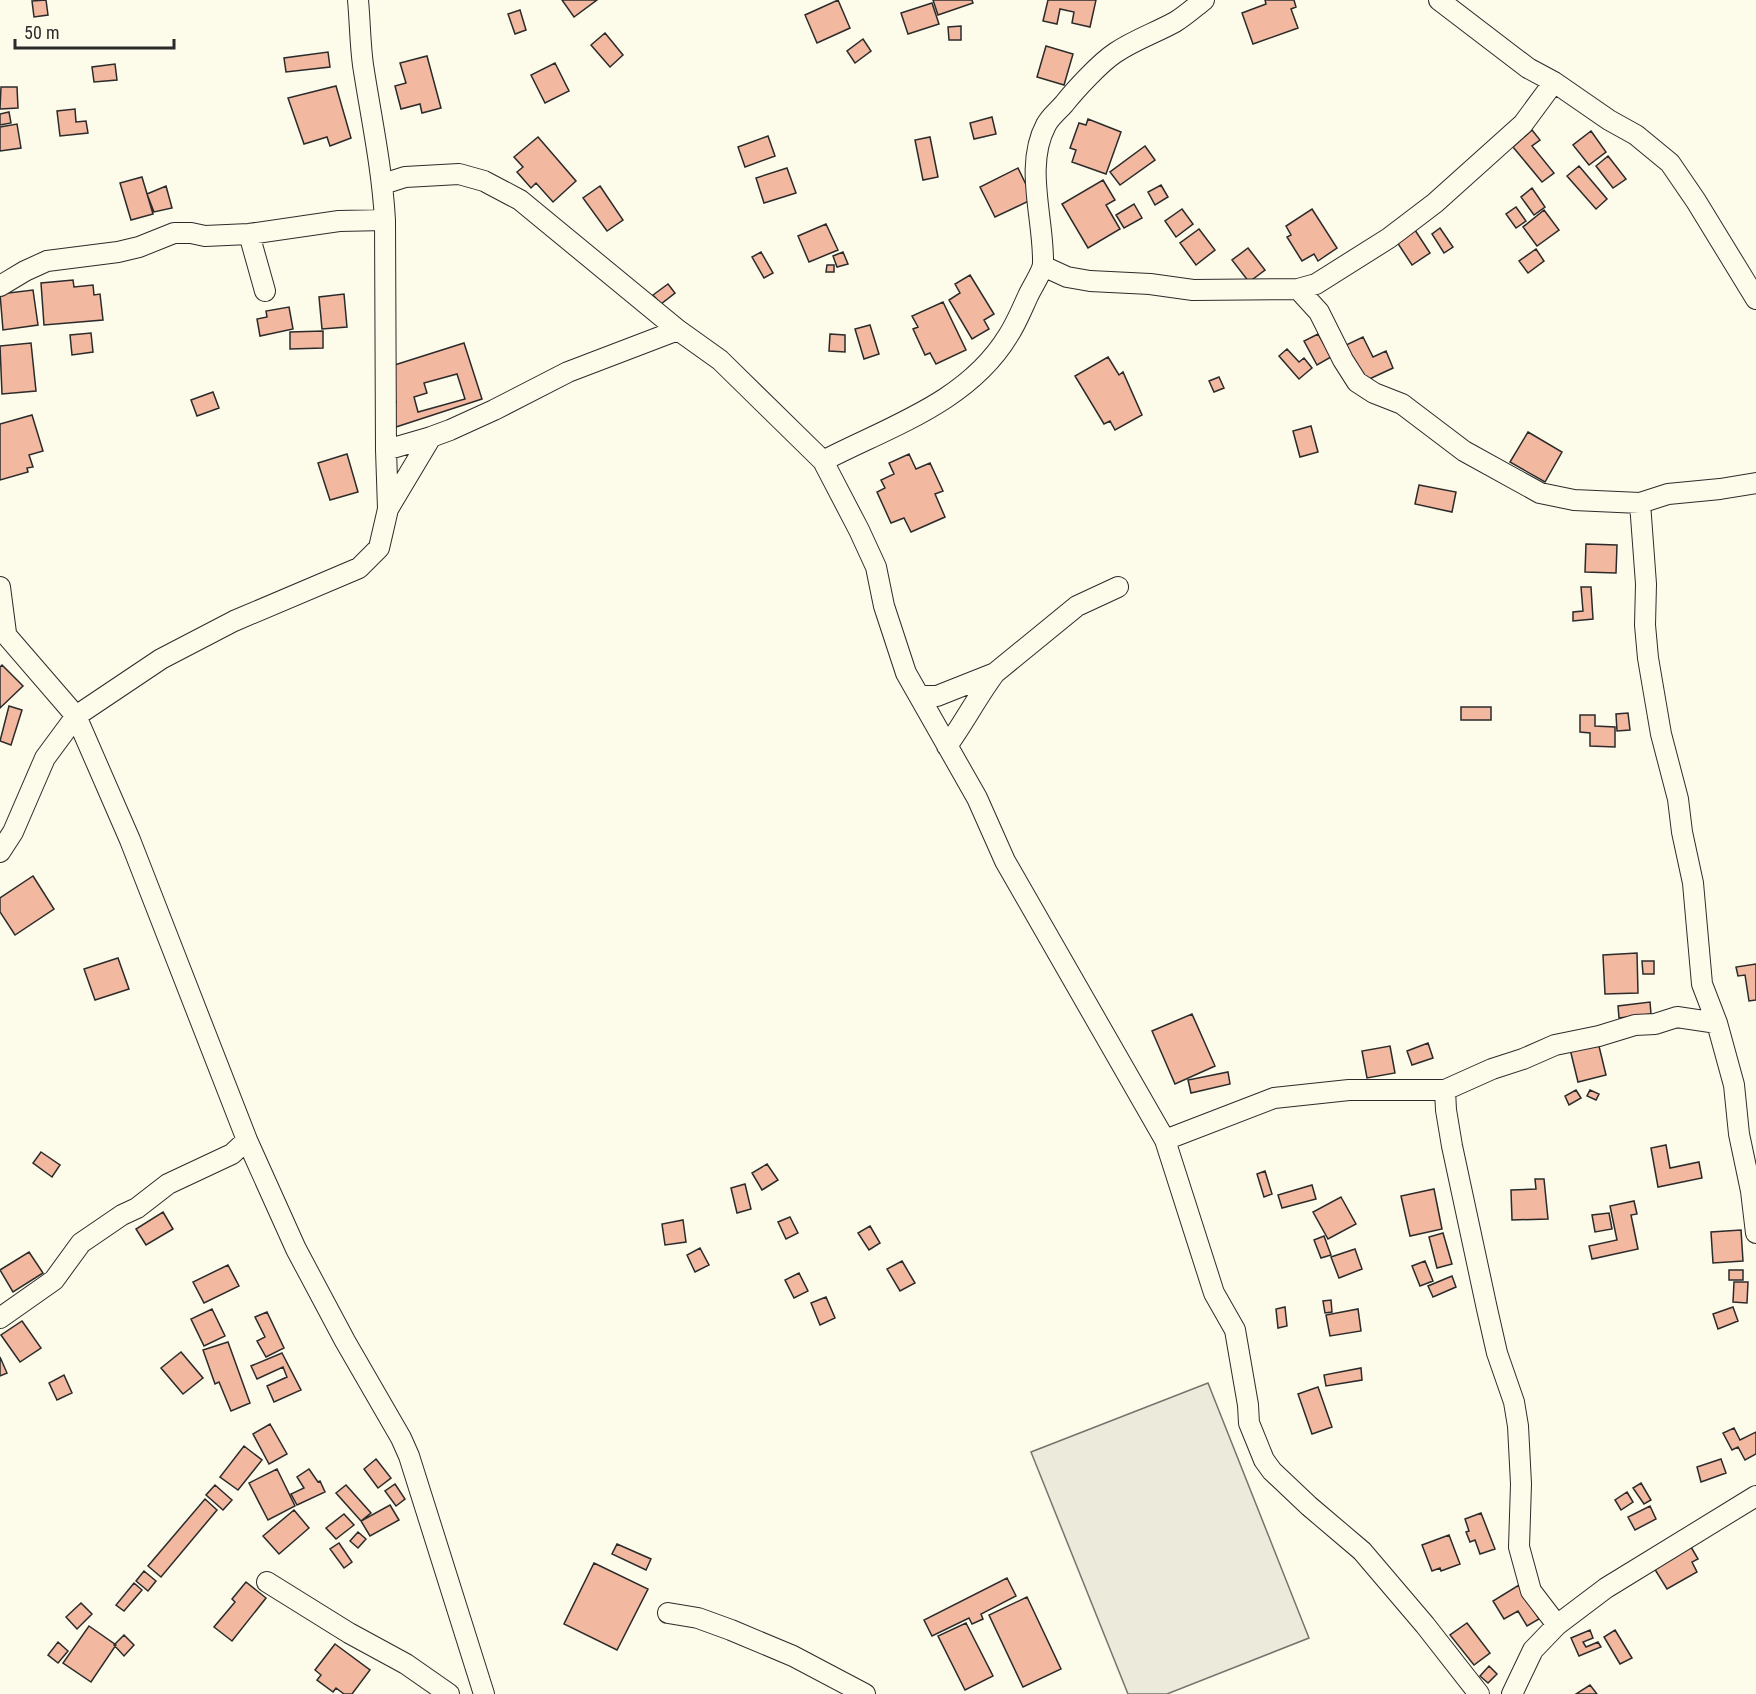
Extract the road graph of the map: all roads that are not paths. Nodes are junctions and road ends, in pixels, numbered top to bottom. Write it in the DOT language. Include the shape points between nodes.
graph roads {
  1 [pos="358,0"];
  2 [pos="1204,0"];
  3 [pos="1439,0"];
  4 [pos="1554,82"];
  5 [pos="383,184"];
  6 [pos="385,220"];
  7 [pos="249,234"];
  8 [pos="1043,266"];
  9 [pos="0,286"];
  10 [pos="1298,289"];
  11 [pos="264,291"];
  12 [pos="1756,299"];
  13 [pos="678,330"];
  14 [pos="431,437"];
  15 [pos="386,450"];
  16 [pos="823,461"];
  17 [pos="1756,483"];
  18 [pos="1640,502"];
  19 [pos="388,509"];
  20 [pos="0,587"];
  21 [pos="1118,587"];
  22 [pos="3,630"];
  23 [pos="995,673"];
  24 [pos="919,696"];
  25 [pos="76,716"];
  26 [pos="947,746"];
  27 [pos="0,852"];
  28 [pos="1717,1023"];
  29 [pos="1445,1090"];
  30 [pos="247,1140"];
  31 [pos="1165,1140"];
  32 [pos="1756,1233"];
  33 [pos="0,1318"];
  34 [pos="1756,1496"];
  35 [pos="267,1582"];
  36 [pos="668,1613"];
  37 [pos="1557,1625"];
  38 [pos="449,1694"];
  39 [pos="484,1694"];
  40 [pos="865,1694"];
  41 [pos="1479,1694"];
  42 [pos="1512,1694"];
  1 -- 5 [label="street" via="363,63"];
  2 -- 8 [label="street" via="1177,21 1112,55 1046,123 1036,150"];
  3 -- 4 [label="street" via="1528,68"];
  4 -- 10 [label="street" via="1523,124 1418,217 1316,284"];
  4 -- 12 [label="street" via="1636,135 1670,163"];
  5 -- 6 [label="street"];
  5 -- 13 [label="street" via="405,177 441,174 469,176 495,186 520,200"];
  6 -- 7 [label="street" via="339,221"];
  6 -- 15 [label="street"];
  7 -- 9 [label="street" via="174,233 118,252 47,261"];
  7 -- 11 [label="street"];
  8 -- 10 [label="street" via="1067,277 1090,281 1192,290"];
  8 -- 16 [label="street" via="1008,337 986,365 949,396 911,419"];
  10 -- 18 [label="street" via="1319,312 1357,382 1402,404 1464,451 1540,493 1574,500"];
  13 -- 14 [label="street" via="568,372"];
  13 -- 16 [label="street" via="720,360"];
  14 -- 15 [label="street"];
  14 -- 19 [label="street"];
  15 -- 19 [label="street"];
  16 -- 24 [label="street" via="876,567 895,644"];
  17 -- 18 [label="street" via="1668,494"];
  18 -- 28 [label="street" via="1648,658 1693,883 1702,984"];
  19 -- 25 [label="street" via="379,548 359,568 234,621 172,653"];
  20 -- 22 [label="street"];
  21 -- 23 [label="street" via="1077,606"];
  22 -- 25 [label="street"];
  23 -- 24 [label="street" via="937,696"];
  23 -- 26 [label="street"];
  24 -- 26 [label="street"];
  25 -- 27 [label="street" via="45,758 13,832"];
  25 -- 30 [label="street" via="130,840"];
  26 -- 31 [label="street" via="977,798 1005,861"];
  28 -- 29 [label="street" via="1677,1017 1635,1025 1555,1045"];
  28 -- 32 [label="street" via="1734,1085"];
  29 -- 31 [label="street" via="1349,1090 1274,1098"];
  29 -- 37 [label="street" via="1452,1146 1486,1308 1518,1426 1519,1547 1531,1591"];
  30 -- 33 [label="street" via="232,1154 168,1184 81,1243 54,1280"];
  30 -- 39 [label="street" via="296,1249 409,1456"];
  31 -- 41 [label="street" via="1214,1293 1235,1330 1249,1423 1264,1460 1309,1506 1362,1551"];
  34 -- 37 [label="street" via="1606,1588"];
  35 -- 38 [label="street" via="406,1664"];
  36 -- 40 [label="street" via="731,1630 793,1656"];
  37 -- 42 [label="street" via="1533,1650"];
}
